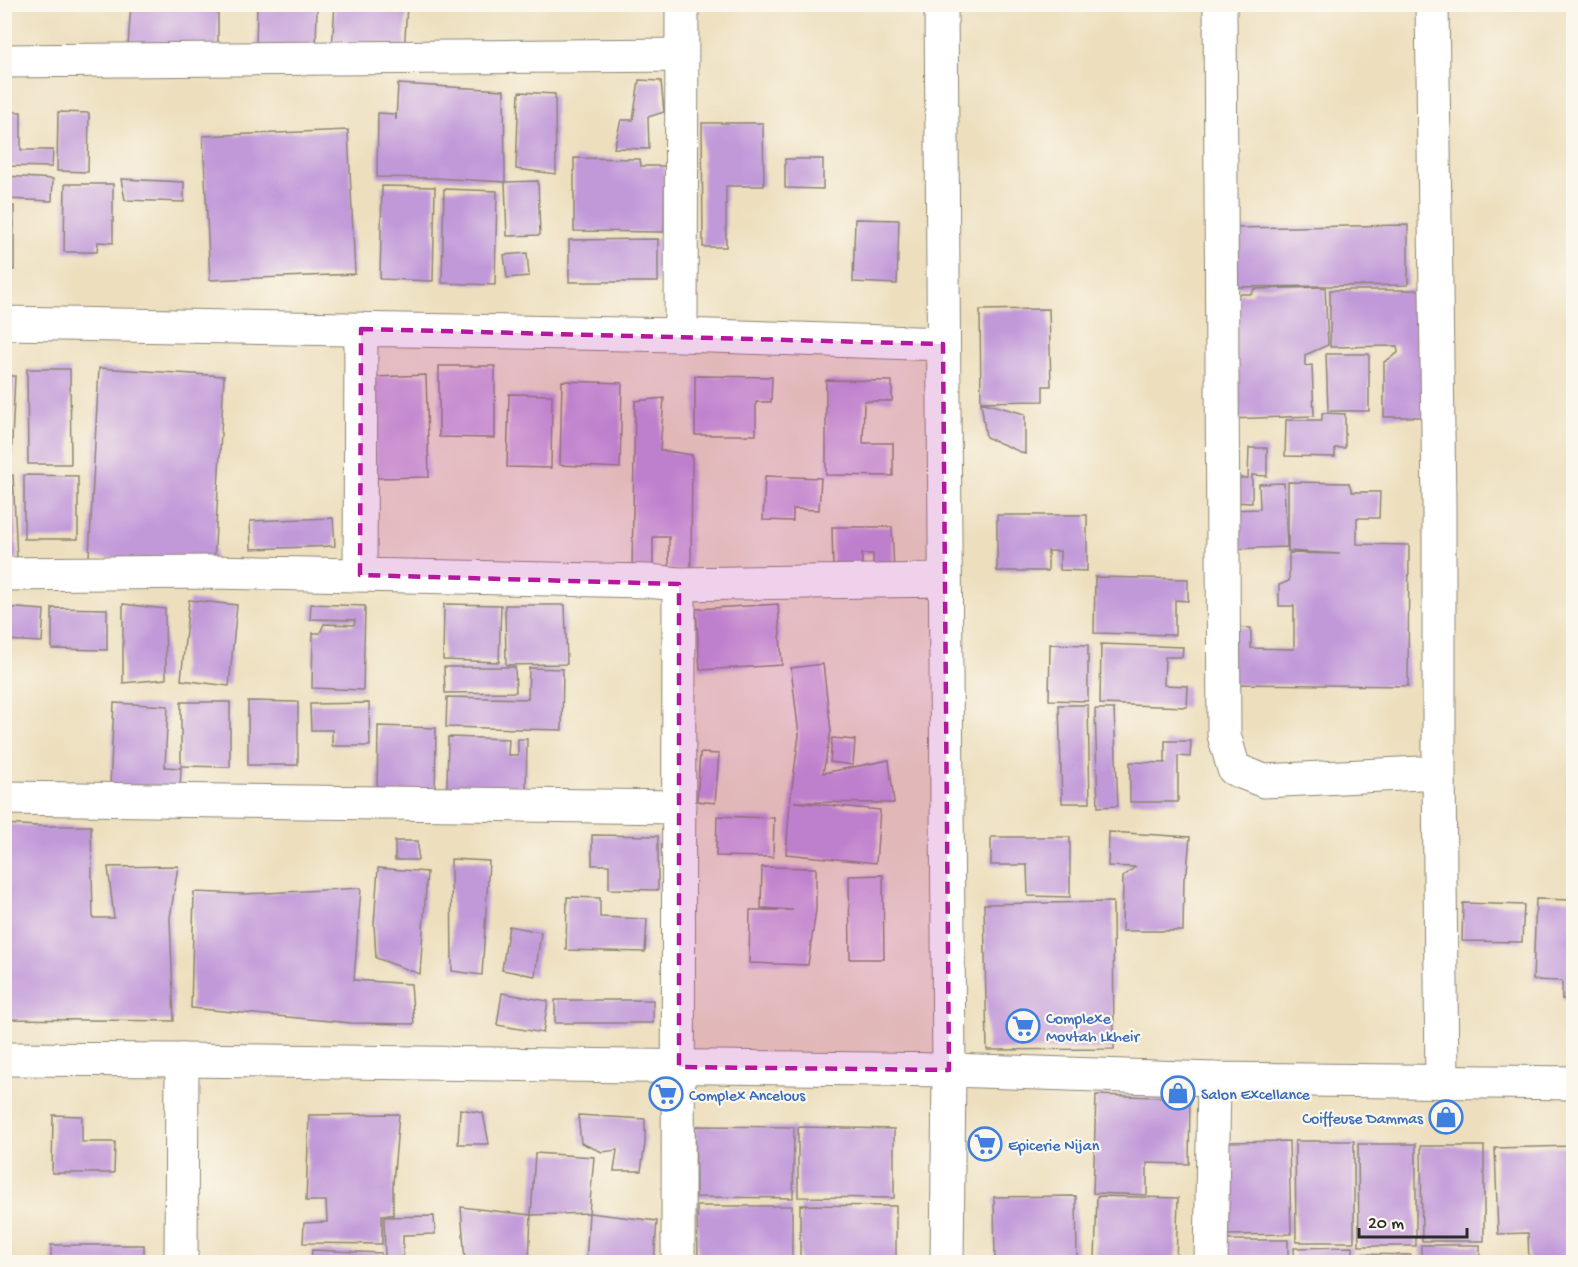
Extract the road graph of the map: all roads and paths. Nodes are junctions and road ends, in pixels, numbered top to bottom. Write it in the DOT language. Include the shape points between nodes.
graph roads {
  1 [pos="682,4"];
  2 [pos="941,4"];
  3 [pos="1220,4"];
  4 [pos="1432,4"];
  5 [pos="682,55"];
  6 [pos="4,61"];
  7 [pos="4,323"];
  8 [pos="361,329"];
  9 [pos="681,335"];
  10 [pos="943,344"];
  11 [pos="4,574"];
  12 [pos="360,575"];
  13 [pos="945,580"];
  14 [pos="679,584"];
  15 [pos="1439,772"];
  16 [pos="4,798"];
  17 [pos="679,807"];
  18 [pos="4,1059"];
  19 [pos="182,1060"];
  20 [pos="679,1067"];
  21 [pos="949,1070"];
  22 [pos="1214,1079"];
  23 [pos="1442,1082"];
  24 [pos="1574,1083"];
  25 [pos="181,1263"];
  26 [pos="678,1263"];
  27 [pos="947,1263"];
  28 [pos="1211,1263"];
  1 -- 5 [label="street"];
  2 -- 10 [label="street"];
  3 -- 15 [label="street" via="1224,735 1234,769 1264,781"];
  4 -- 15 [label="street"];
  5 -- 6 [label="street"];
  5 -- 9 [label="street"];
  7 -- 8 [label="street"];
  8 -- 9 [label="street"];
  8 -- 12 [label="street"];
  9 -- 10 [label="street"];
  10 -- 13 [label="street"];
  11 -- 12 [label="street"];
  12 -- 14 [label="street"];
  13 -- 14 [label="street"];
  13 -- 21 [label="street"];
  14 -- 17 [label="street"];
  15 -- 23 [label="street"];
  16 -- 17 [label="street"];
  17 -- 20 [label="street"];
  18 -- 19 [label="street"];
  19 -- 20 [label="street"];
  19 -- 25 [label="street"];
  20 -- 21 [label="street"];
  20 -- 26 [label="street"];
  21 -- 22 [label="street"];
  21 -- 27 [label="street"];
  22 -- 23 [label="street"];
  22 -- 28 [label="street"];
  23 -- 24 [label="street"];
}
